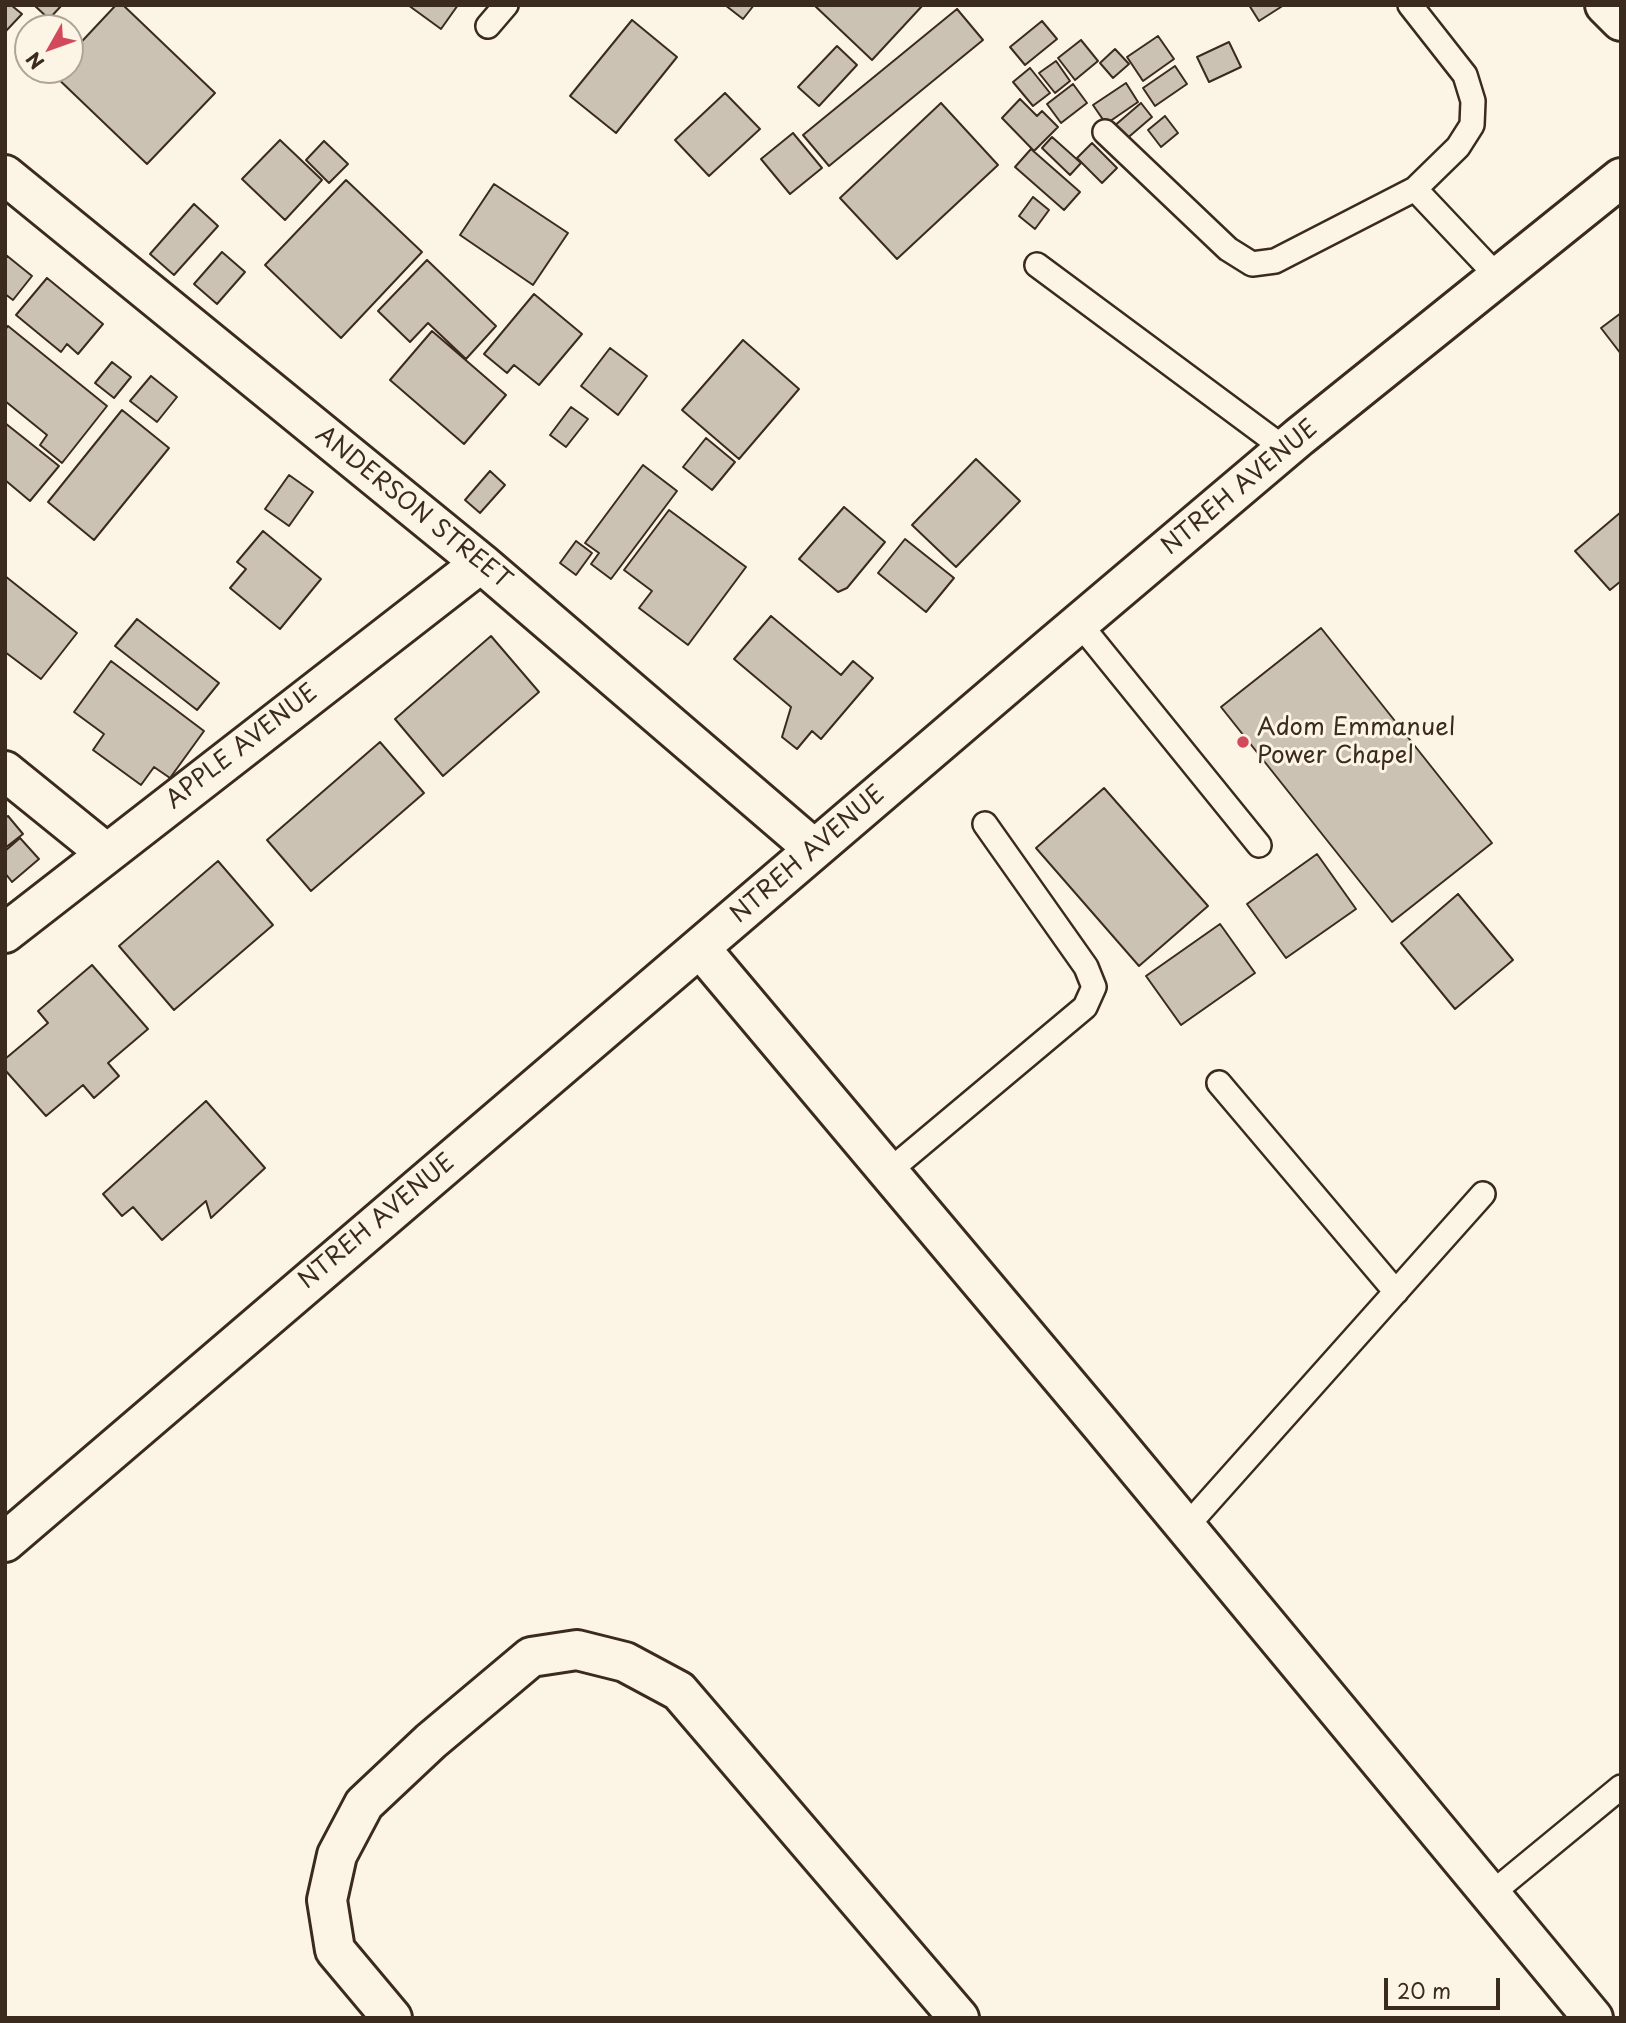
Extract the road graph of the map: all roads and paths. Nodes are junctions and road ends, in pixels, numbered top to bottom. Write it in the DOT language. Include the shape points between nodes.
graph roads {
  1 [pos="506,5"];
  2 [pos="1409,5"];
  3 [pos="1605,5"];
  4 [pos="1621,22"];
  5 [pos="488,26"];
  6 [pos="1105,132"];
  7 [pos="5,175"];
  8 [pos="1621,178"];
  9 [pos="1415,189"];
  10 [pos="1037,265"];
  11 [pos="1498,277"];
  12 [pos="1285,449"];
  13 [pos="481,563"];
  14 [pos="1079,623"];
  15 [pos="5,771"];
  16 [pos="985,824"];
  17 [pos="1259,845"];
  18 [pos="814,849"];
  19 [pos="105,852"];
  20 [pos="5,933"];
  21 [pos="699,948"];
  22 [pos="1219,1083"];
  23 [pos="888,1172"];
  24 [pos="1483,1195"];
  25 [pos="1396,1292"];
  26 [pos="1186,1527"];
  27 [pos="5,1542"];
  28 [pos="1621,1787"];
  29 [pos="1490,1894"];
  30 [pos="392,2018"];
  31 [pos="959,2018"];
  32 [pos="1593,2018"];
  1 -- 5 [label="lane"];
  2 -- 9 [label="lane" via="1465,75 1473,101 1472,125 1458,147"];
  3 -- 4 [label="street"];
  6 -- 9 [label="lane" via="1228,249 1252,264 1275,261"];
  7 -- 13 [label="street, ANDERSON STREET"];
  8 -- 11 [label="street, NTREH AVENUE"];
  9 -- 11 [label="lane"];
  10 -- 12 [label="lane"];
  11 -- 12 [label="street, NTREH AVENUE"];
  12 -- 14 [label="street, NTREH AVENUE"];
  13 -- 18 [label="street, ANDERSON STREET"];
  13 -- 19 [label="street, APPLE AVENUE"];
  14 -- 17 [label="lane"];
  14 -- 18 [label="street, NTREH AVENUE"];
  15 -- 19 [label="street"];
  16 -- 23 [label="lane" via="1086,967 1094,987 1085,1007"];
  18 -- 21 [label="street, NTREH AVENUE"];
  19 -- 20 [label="street, APPLE AVENUE"];
  21 -- 23 [label="street"];
  21 -- 27 [label="street, NTREH AVENUE"];
  22 -- 25 [label="lane"];
  23 -- 26 [label="street"];
  24 -- 25 [label="lane"];
  25 -- 26 [label="lane"];
  26 -- 29 [label="street"];
  28 -- 29 [label="lane"];
  29 -- 32 [label="street"];
  30 -- 31 [label="street" via="335,1950 327,1900 337,1856 363,1804 531,1657 577,1650 625,1662 679,1691"];
}
